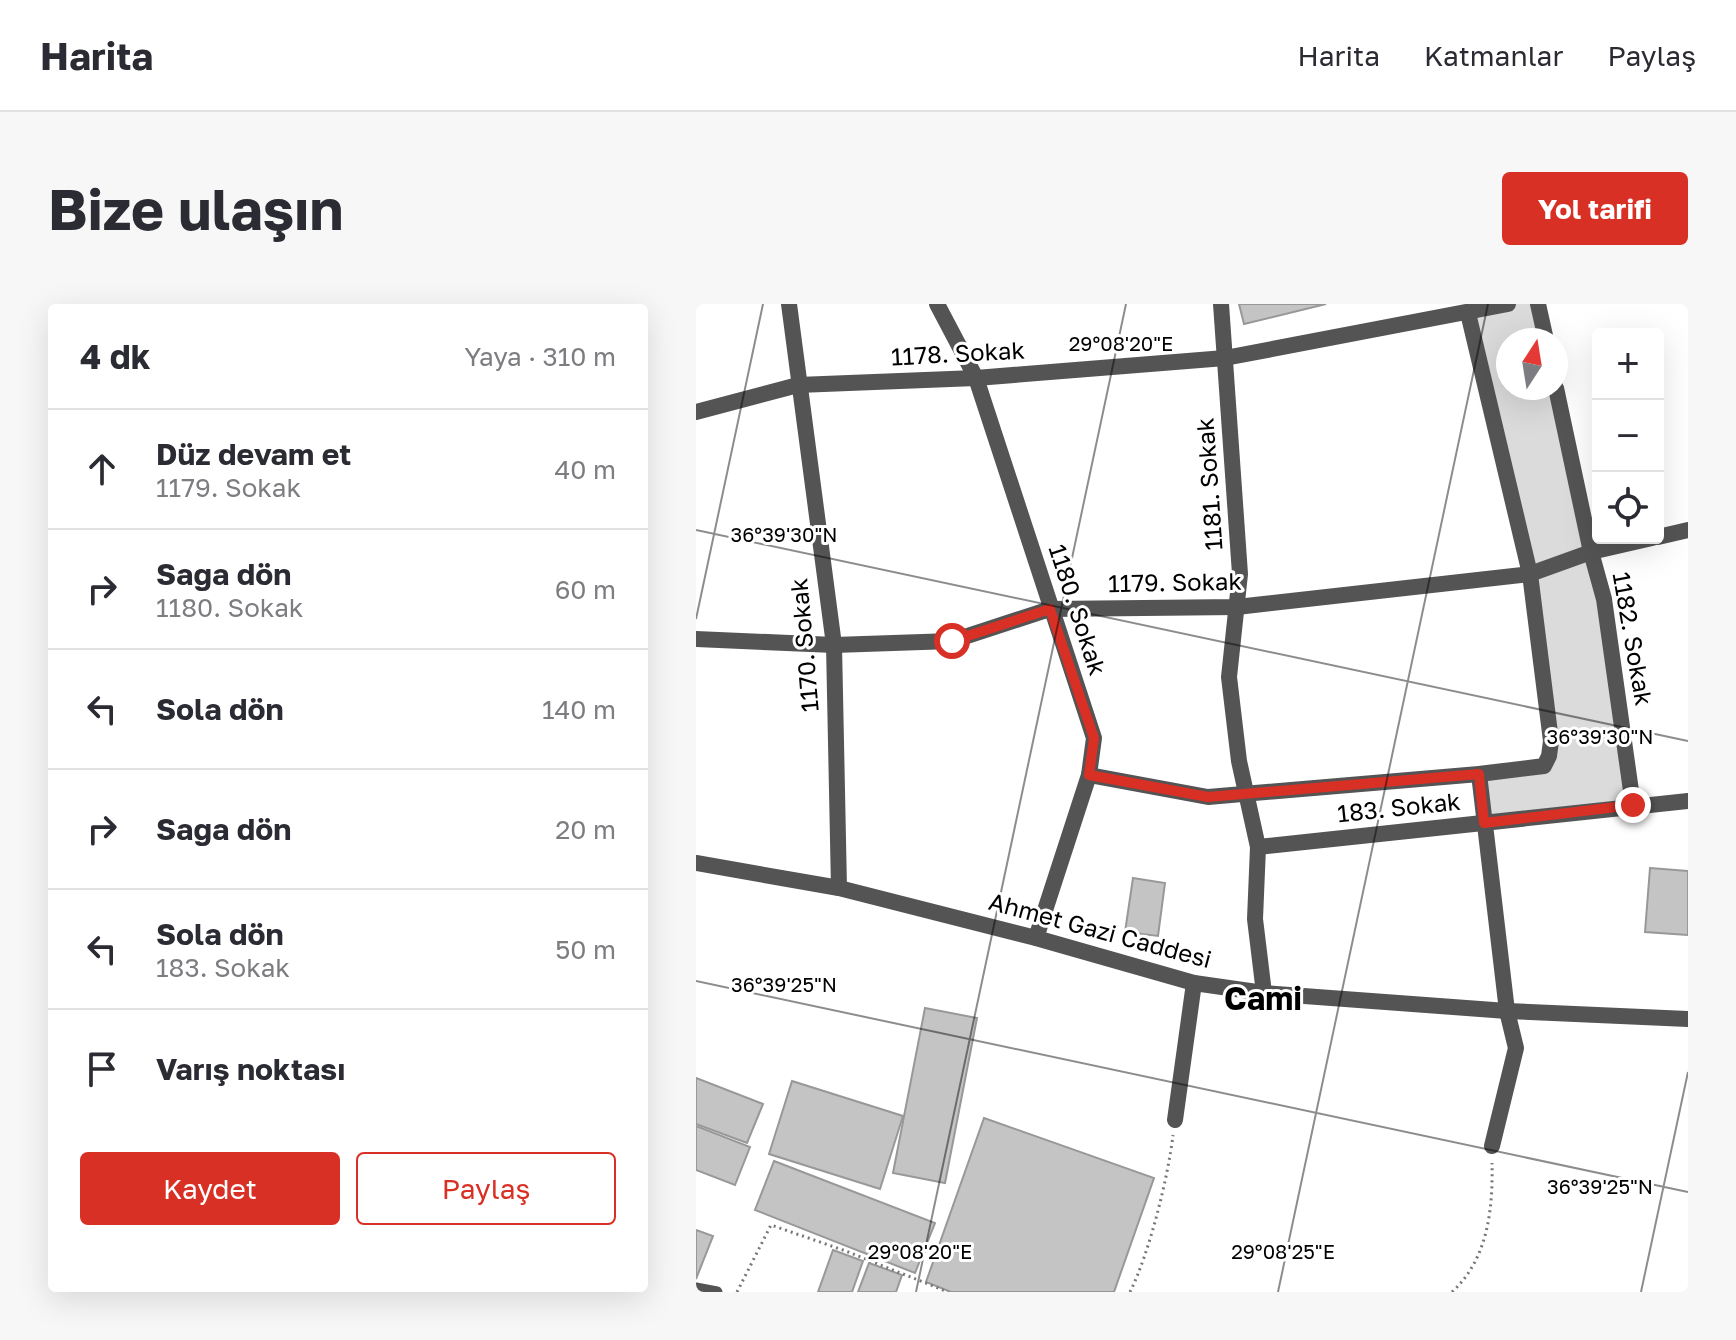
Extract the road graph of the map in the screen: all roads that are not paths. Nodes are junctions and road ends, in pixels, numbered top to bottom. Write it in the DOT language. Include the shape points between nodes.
graph roads {
  1 [pos="789,304"];
  2 [pos="937,304"];
  3 [pos="1221,304"];
  4 [pos="1508,304"];
  5 [pos="1538,304"];
  6 [pos="1468,313"];
  7 [pos="1543,328"];
  8 [pos="1225,358"];
  9 [pos="976,378"];
  10 [pos="798,385"];
  11 [pos="1559,400"];
  12 [pos="696,412"];
  13 [pos="1688,530"];
  14 [pos="1664,535"];
  15 [pos="1625,544"];
  16 [pos="1591,552"];
  17 [pos="1530,574"];
  18 [pos="1237,607"];
  19 [pos="1050,609"];
  20 [pos="696,639"];
  21 [pos="834,645"];
  22 [pos="1479,774"];
  23 [pos="1089,775"];
  24 [pos="1248,793"];
  25 [pos="1688,801"];
  26 [pos="1633,805"];
  27 [pos="1484,823"];
  28 [pos="1258,847"];
  29 [pos="696,863"];
  30 [pos="839,888"];
  31 [pos="1036,938"];
  32 [pos="1194,983"];
  33 [pos="1264,993"];
  34 [pos="1507,1011"];
  35 [pos="1688,1019"];
  36 [pos="1175,1120"];
  37 [pos="1492,1146"];
  38 [pos="696,1288"];
  39 [pos="717,1292"];
  1 -- 10 [label="street, 1170. Sokak"];
  2 -- 9 [label="street, 1180. Sokak"];
  3 -- 8 [label="street, 1181. Sokak"];
  4 -- 6 [label="street, 1178. Sokak"];
  5 -- 7 [label="street"];
  6 -- 8 [label="street, 1178. Sokak"];
  6 -- 17 [label="street"];
  8 -- 9 [label="street, 1178. Sokak"];
  8 -- 18 [label="street, 1181. Sokak" via="1240,574"];
  9 -- 10 [label="street, 1178. Sokak"];
  9 -- 19 [label="street, 1180. Sokak"];
  10 -- 12 [label="street, 1178. Sokak"];
  10 -- 21 [label="street, 1170. Sokak"];
  11 -- 16 [label="street, 1182. Sokak"];
  13 -- 14 [label="street, 1179. Sokak"];
  15 -- 16 [label="street, 1179. Sokak"];
  16 -- 17 [label="street, 1179. Sokak"];
  16 -- 26 [label="street, 1182. Sokak" via="1604,599"];
  17 -- 18 [label="street, 1179. Sokak"];
  17 -- 22 [label="street" via="1549,756 1544,766"];
  18 -- 19 [label="street, 1179. Sokak"];
  18 -- 24 [label="street, 1181. Sokak" via="1229,677"];
  19 -- 21 [label="street, 1179. Sokak" via="952,641"];
  19 -- 23 [label="street, 1180. Sokak" via="1094,738"];
  20 -- 21 [label="street, 1179. Sokak"];
  21 -- 30 [label="street, 1170. Sokak"];
  22 -- 24 [label="street"];
  22 -- 27 [label="street"];
  23 -- 24 [label="street" via="1208,797"];
  23 -- 31 [label="street, 1180. Sokak"];
  24 -- 28 [label="street, 1181. Sokak"];
  25 -- 26 [label="street, 183. Sokak"];
  26 -- 27 [label="street, 183. Sokak"];
  27 -- 28 [label="street, 183. Sokak"];
  27 -- 34 [label="street"];
  28 -- 33 [label="street, 1181. Sokak" via="1255,919"];
  29 -- 30 [label="street, Ahmet Gazi Caddesi"];
  30 -- 31 [label="street, Ahmet Gazi Caddesi"];
  31 -- 32 [label="street, Ahmet Gazi Caddesi"];
  32 -- 33 [label="street, Ahmet Gazi Caddesi"];
  32 -- 36 [label="street"];
  33 -- 34 [label="street, Ahmet Gazi Caddesi"];
  34 -- 35 [label="street, Ahmet Gazi Caddesi"];
  34 -- 37 [label="street" via="1516,1048"];
  38 -- 39 [label="lane"];
}
